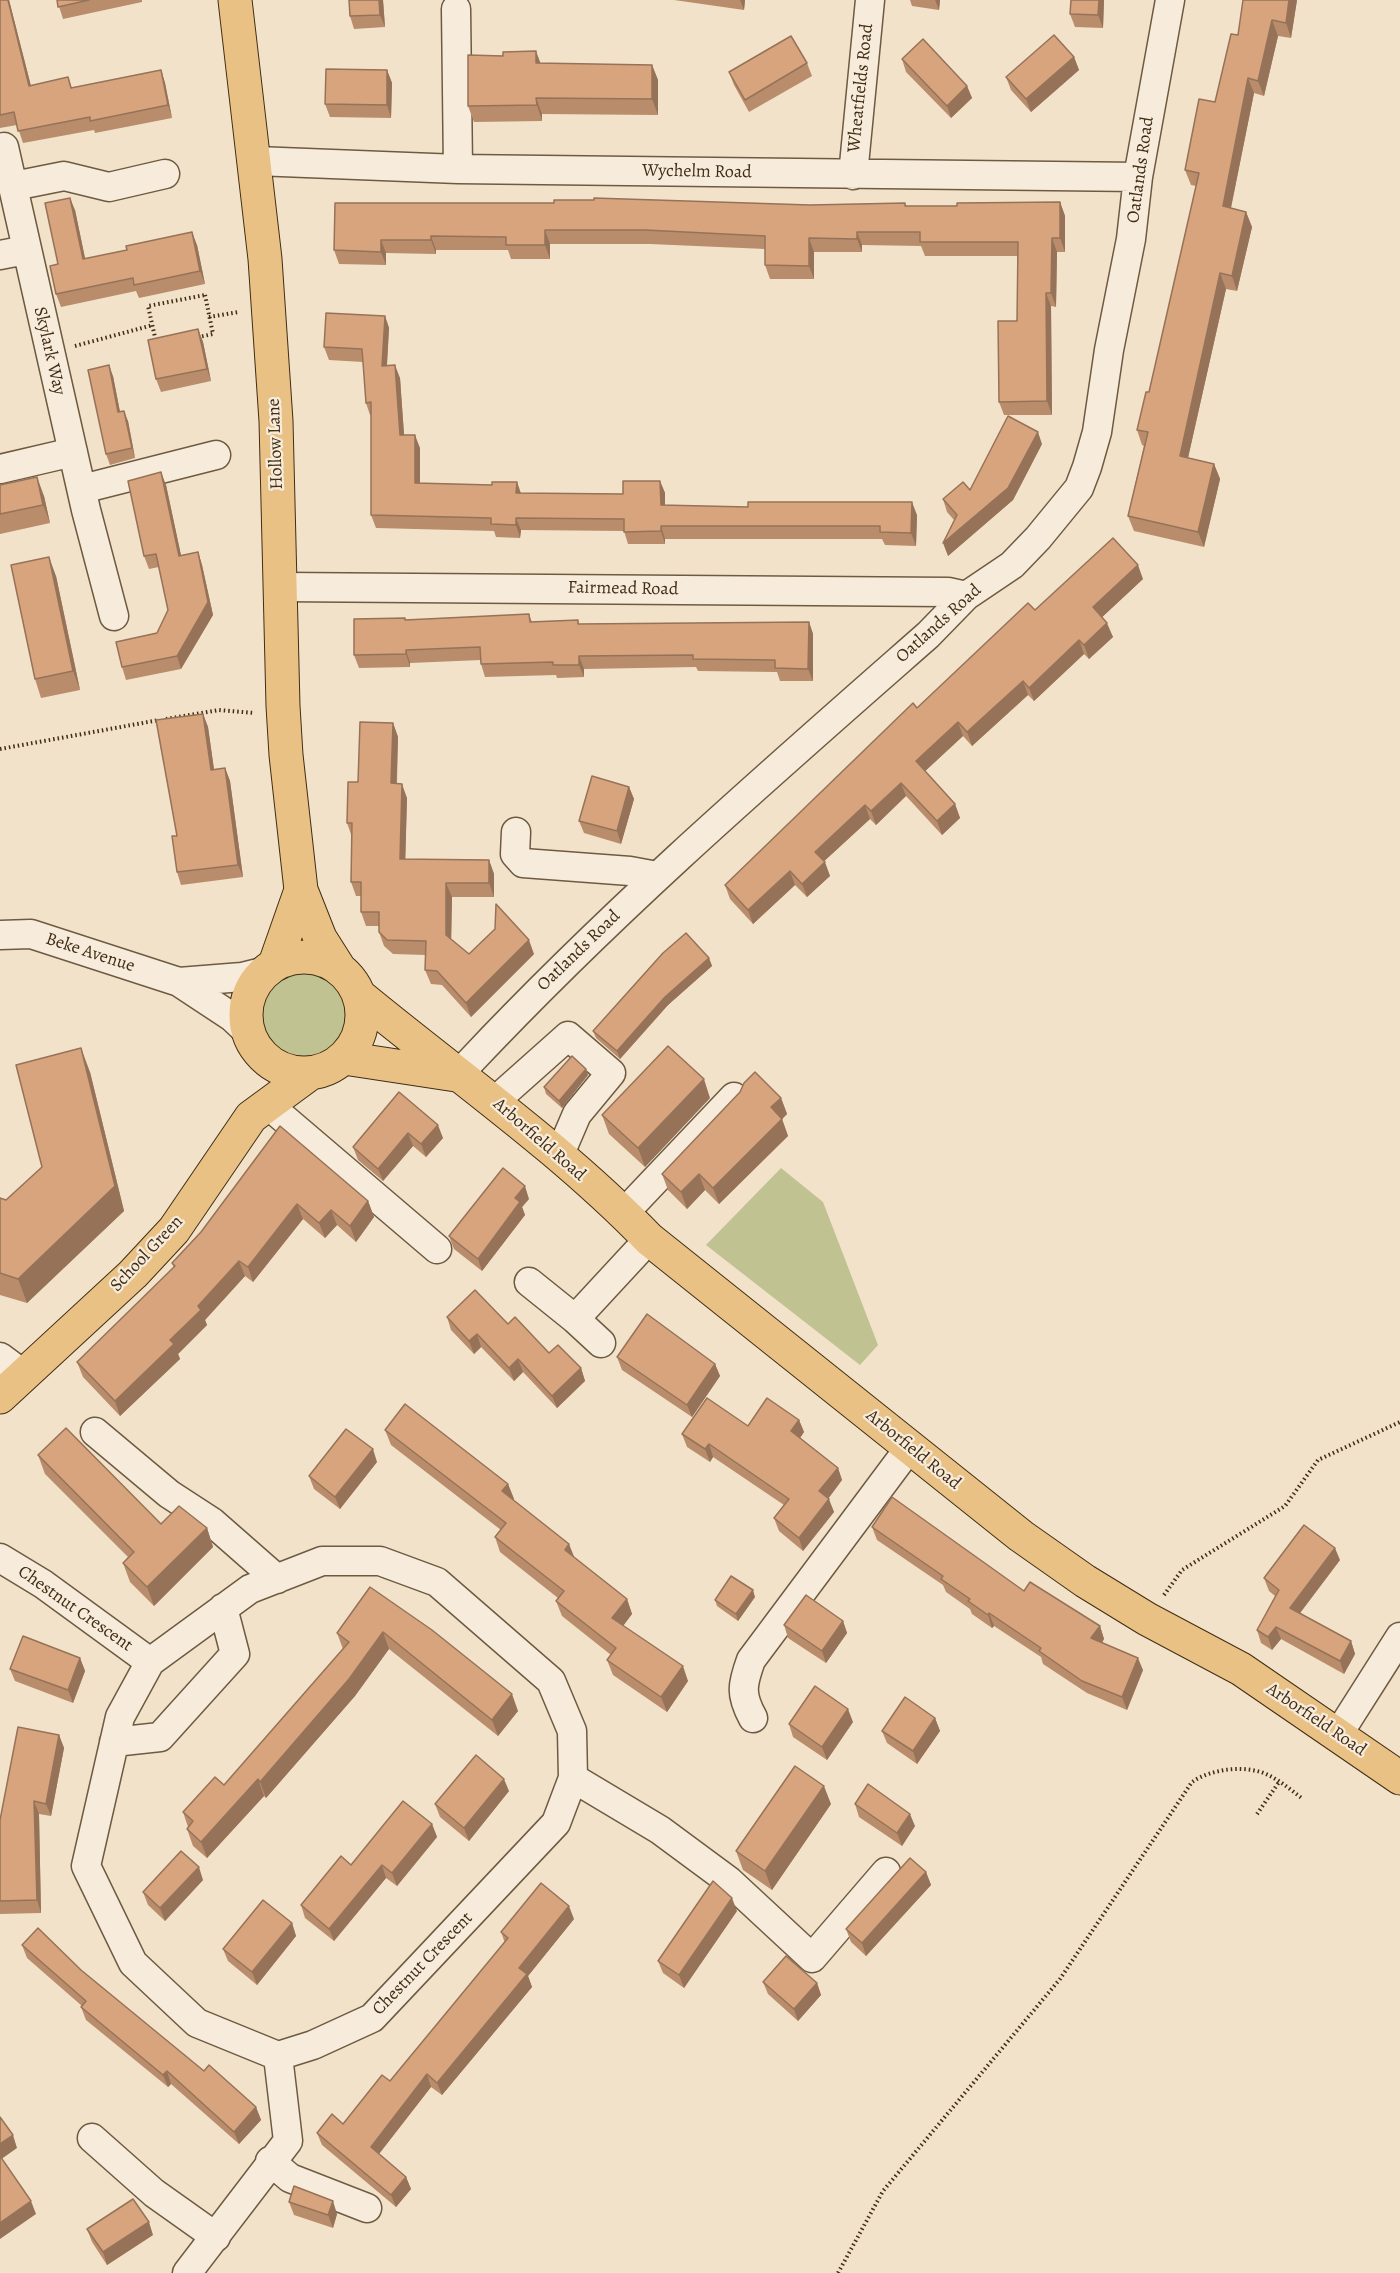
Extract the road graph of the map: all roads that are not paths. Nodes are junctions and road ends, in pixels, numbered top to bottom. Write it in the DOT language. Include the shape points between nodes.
graph roads {
  1 [pos="235,0"];
  2 [pos="870,0"];
  3 [pos="1170,0"];
  4 [pos="456,9"];
  5 [pos="4,147"];
  6 [pos="256,161"];
  7 [pos="458,168"];
  8 [pos="165,174"];
  9 [pos="853,175"];
  10 [pos="1138,177"];
  11 [pos="14,186"];
  12 [pos="13,252"];
  13 [pos="73,452"];
  14 [pos="216,455"];
  15 [pos="0,470"];
  16 [pos="84,499"];
  17 [pos="280,587"];
  18 [pos="966,596"];
  19 [pos="114,616"];
  20 [pos="516,832"];
  21 [pos="657,876"];
  22 [pos="301,890"];
  23 [pos="0,935"];
  24 [pos="271,968"];
  25 [pos="339,968"];
  26 [pos="179,982"];
  27 [pos="360,996"];
  28 [pos="253,1041"];
  29 [pos="344,1058"];
  30 [pos="311,1073"];
  31 [pos="460,1075"];
  32 [pos="734,1097"];
  33 [pos="495,1101"];
  34 [pos="259,1111"];
  35 [pos="559,1156"];
  36 [pos="624,1213"];
  37 [pos="649,1239"];
  38 [pos="437,1249"];
  39 [pos="529,1282"];
  40 [pos="575,1319"];
  41 [pos="601,1343"];
  42 [pos="11,1365"];
  43 [pos="0,1397"];
  44 [pos="95,1432"];
  45 [pos="910,1447"];
  46 [pos="0,1558"];
  47 [pos="277,1579"];
  48 [pos="223,1608"];
  49 [pos="1400,1637"];
  50 [pos="150,1662"];
  51 [pos="753,1718"];
  52 [pos="1339,1733"];
  53 [pos="114,1742"];
  54 [pos="573,1778"];
  55 [pos="1400,1778"];
  56 [pos="886,1872"];
  57 [pos="278,2056"];
  58 [pos="92,2138"];
  59 [pos="270,2161"];
  60 [pos="367,2208"];
  61 [pos="216,2237"];
  62 [pos="187,2273"];
  1 -- 6 [label="main road, Hollow Lane"];
  2 -- 9 [label="street, Wheatfields Road"];
  3 -- 10 [label="street, Oatlands Road"];
  4 -- 7 [label="street"];
  5 -- 11 [label="street, Skylark Way"];
  6 -- 7 [label="street, Wychelm Road"];
  6 -- 17 [label="main road, Hollow Lane" via="276,421"];
  7 -- 9 [label="street, Wychelm Road"];
  8 -- 11 [label="street" via="109,187 64,176"];
  9 -- 10 [label="street, Wychelm Road"];
  10 -- 18 [label="street, Oatlands Road" via="1097,432 1079,488 1012,565"];
  11 -- 12 [label="street, Skylark Way"];
  12 -- 13 [label="street, Skylark Way"];
  13 -- 15 [label="street"];
  13 -- 16 [label="street, Skylark Way"];
  14 -- 16 [label="street"];
  16 -- 19 [label="street, Skylark Way"];
  17 -- 18 [label="street, Fairmead Road" via="948,592"];
  17 -- 22 [label="main road, Hollow Lane" via="283,706"];
  18 -- 21 [label="street, Oatlands Road" via="928,635"];
  20 -- 21 [label="street" via="515,854 523,863"];
  21 -- 31 [label="street, Oatlands Road" via="568,960"];
  22 -- 24 [label="main road, Hollow Lane"];
  22 -- 25 [label="main road, Hollow Lane" via="320,938"];
  23 -- 26 [label="street, Beke Avenue" via="31,934"];
  24 -- 25 [label="main road" via="296,957 319,958"];
  24 -- 26 [label="street" via="242,977"];
  24 -- 28 [label="main road" via="250,993 246,1014"];
  25 -- 27 [label="main road"];
  26 -- 28 [label="street" via="232,1017"];
  27 -- 29 [label="main road" via="361,1029"];
  27 -- 31 [label="main road, Arborfield Road"];
  28 -- 30 [label="main road" via="272,1064 291,1072"];
  28 -- 34 [label="main road, School Green"];
  29 -- 30 [label="main road"];
  29 -- 31 [label="main road, Arborfield Road"];
  30 -- 34 [label="main road, School Green"];
  31 -- 33 [label="main road, Arborfield Road"];
  32 -- 36 [label="street"];
  33 -- 35 [label="main road, Arborfield Road"];
  33 -- 35 [label="street" via="568,1036 610,1073 577,1114"];
  34 -- 38 [label="street"];
  34 -- 42 [label="main road, School Green" via="174,1230 133,1274"];
  35 -- 36 [label="main road, Arborfield Road"];
  36 -- 37 [label="main road, Arborfield Road"];
  37 -- 40 [label="street"];
  37 -- 45 [label="main road, Arborfield Road"];
  39 -- 40 [label="street"];
  40 -- 41 [label="street"];
  42 -- 43 [label="main road, School Green"];
  44 -- 47 [label="street" via="169,1494 212,1522"];
  45 -- 51 [label="street" via="752,1660 742,1698"];
  45 -- 52 [label="main road, Arborfield Road" via="1021,1536 1085,1581 1241,1669"];
  46 -- 50 [label="street, Chestnut Crescent" via="43,1584"];
  47 -- 48 [label="street, Chestnut Crescent" via="250,1589"];
  47 -- 54 [label="street, Chestnut Crescent" via="322,1561 380,1561 436,1582 551,1681 572,1731"];
  48 -- 50 [label="street, Chestnut Crescent"];
  48 -- 53 [label="street" via="235,1654 160,1737"];
  49 -- 52 [label="street"];
  50 -- 53 [label="street, Chestnut Crescent" via="120,1717"];
  52 -- 55 [label="main road, Arborfield Road"];
  53 -- 57 [label="street, Chestnut Crescent" via="86,1866 133,1963 197,2023"];
  54 -- 56 [label="street" via="660,1830 729,1881 812,1958"];
  54 -- 57 [label="street, Chestnut Crescent" via="556,1823 372,2018"];
  57 -- 59 [label="street" via="288,2141"];
  58 -- 61 [label="street" via="154,2193"];
  59 -- 60 [label="street" via="290,2178"];
  59 -- 61 [label="street"];
  61 -- 62 [label="street"];
}
